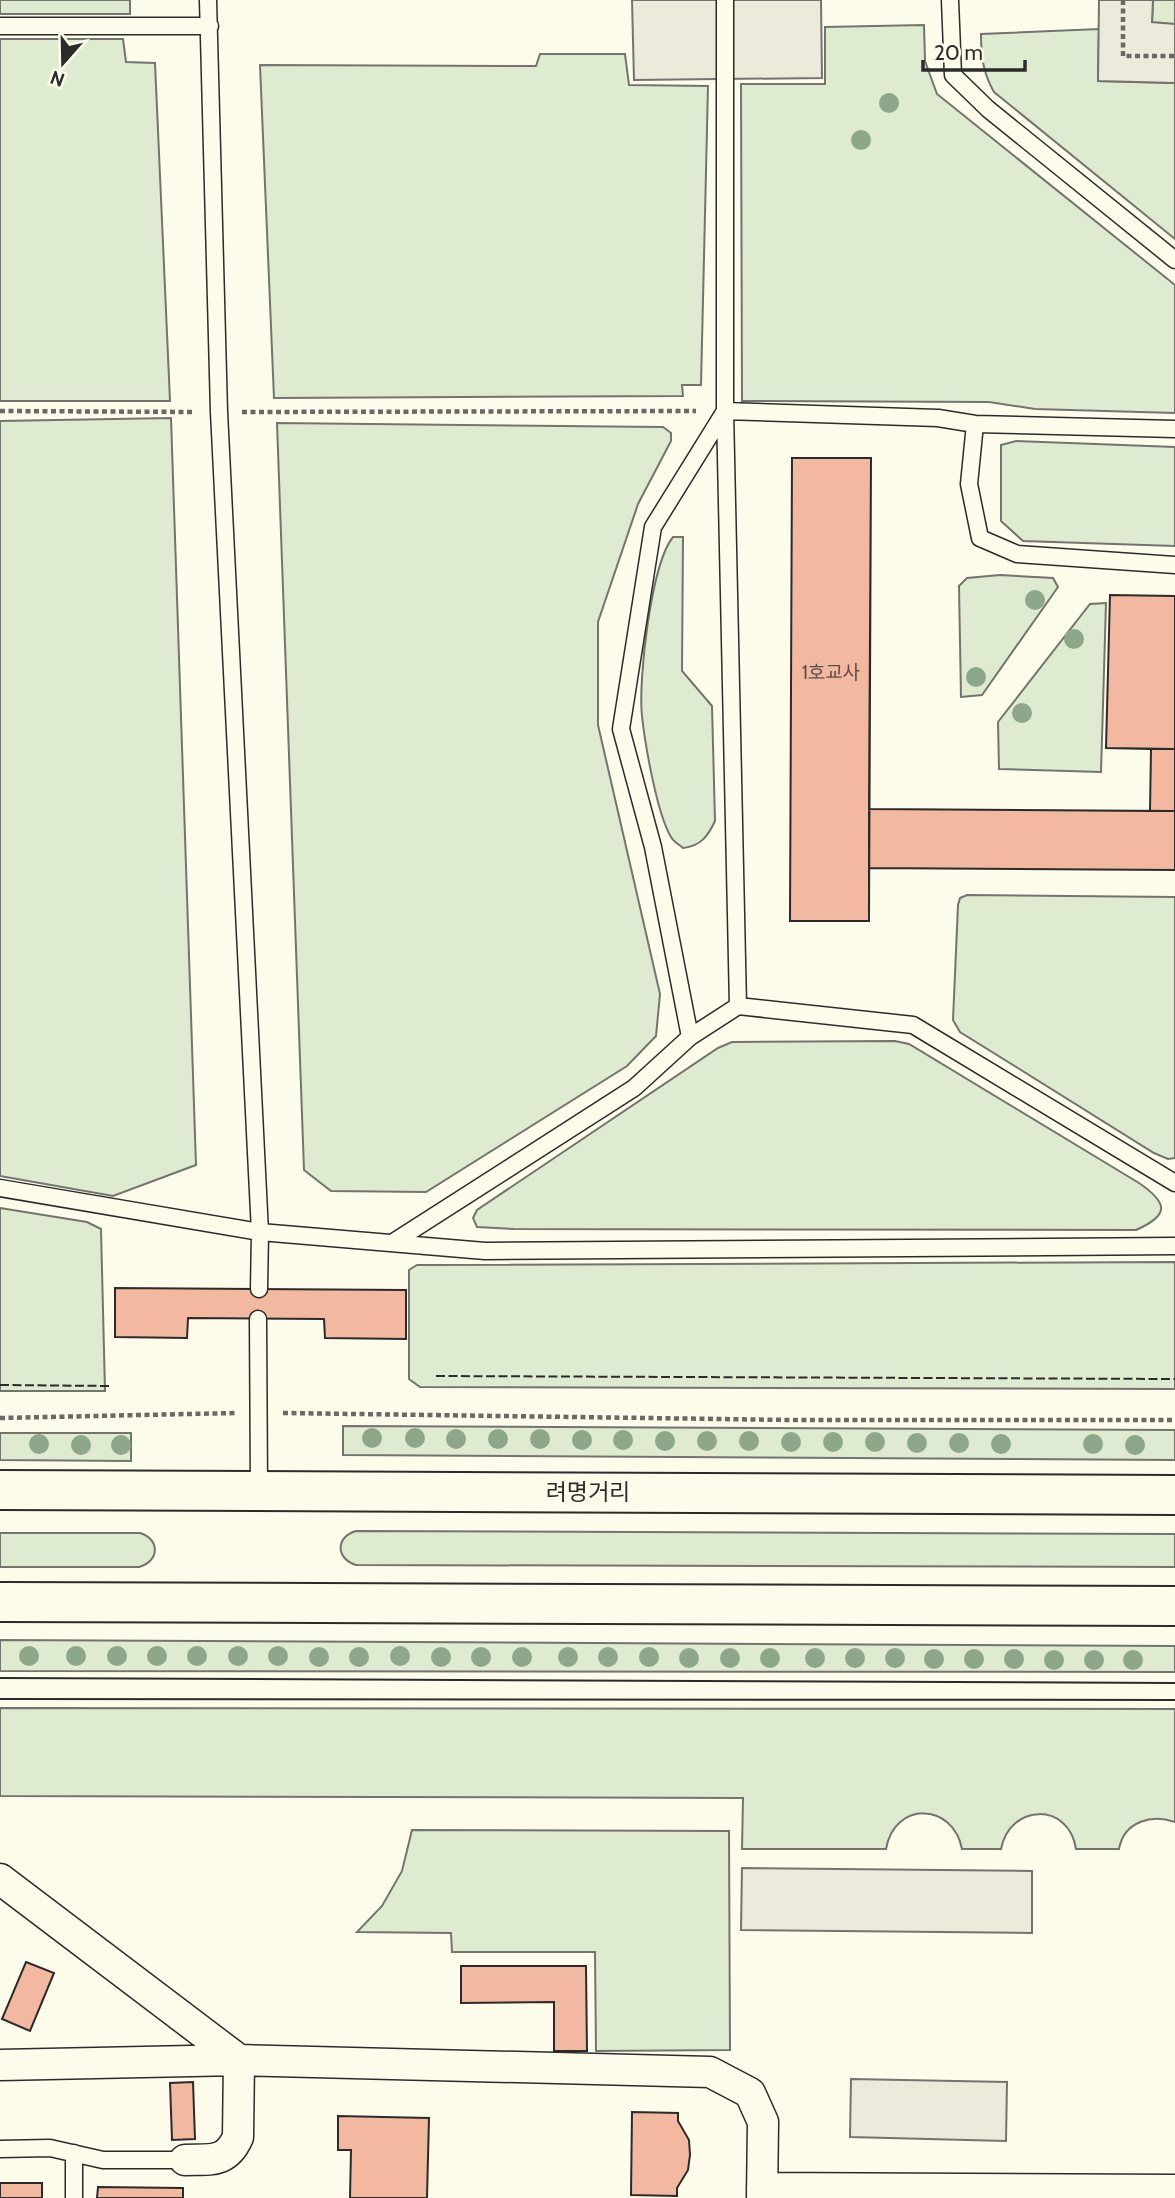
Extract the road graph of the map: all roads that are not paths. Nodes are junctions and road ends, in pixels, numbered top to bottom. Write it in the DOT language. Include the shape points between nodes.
graph roads {
  1 [pos="208,0"];
  2 [pos="725,0"];
  3 [pos="950,0"];
  4 [pos="0,26"];
  5 [pos="210,26"];
  6 [pos="1175,260"];
  7 [pos="724,411"];
  8 [pos="975,424"];
  9 [pos="1175,429"];
  10 [pos="1175,565"];
  11 [pos="738,1006"];
  12 [pos="690,1037"];
  13 [pos="1175,1183"];
  14 [pos="0,1188"];
  15 [pos="260,1232"];
  16 [pos="392,1243"];
  17 [pos="1175,1246"];
  18 [pos="259,1289"];
  19 [pos="258,1319"];
  20 [pos="0,1490"];
  21 [pos="259,1491"];
  22 [pos="1175,1495"];
  23 [pos="0,1602"];
  24 [pos="1175,1606"];
  25 [pos="0,1880"];
  26 [pos="239,2060"];
  27 [pos="0,2065"];
  28 [pos="0,2148"];
  29 [pos="74,2153"];
  30 [pos="185,2160"];
  31 [pos="1175,2190"];
  32 [pos="762,2193"];
  33 [pos="74,2198"];
  1 -- 5 [label="lane"];
  2 -- 7 [label="lane"];
  3 -- 6 [label="lane" via="953,75 988,109"];
  4 -- 5 [label="lane"];
  5 -- 15 [label="lane" via="219,412"];
  7 -- 8 [label="lane" via="938,418"];
  7 -- 11 [label="lane"];
  7 -- 12 [label="lane" via="653,527 621,729 653,847"];
  8 -- 9 [label="lane"];
  8 -- 10 [label="lane" via="968,484 980,538 1017,554"];
  11 -- 12 [label="lane"];
  11 -- 13 [label="lane" via="913,1025"];
  12 -- 16 [label="lane" via="634,1088"];
  14 -- 15 [label="lane"];
  15 -- 16 [label="lane"];
  15 -- 18 [label="lane"];
  16 -- 17 [label="lane" via="485,1251"];
  19 -- 21 [label="lane"];
  20 -- 21 [label="highway, 려명거리"];
  21 -- 22 [label="highway, 려명거리"];
  23 -- 24 [label="highway"];
  25 -- 26 [label="street"];
  26 -- 27 [label="street"];
  26 -- 30 [label="street" via="237,2137 232,2149 220,2158"];
  26 -- 32 [label="street" via="710,2071 750,2093 763,2122"];
  28 -- 29 [label="lane"];
  29 -- 30 [label="lane" via="103,2160"];
  29 -- 33 [label="lane"];
  31 -- 32 [label="street"];
}
